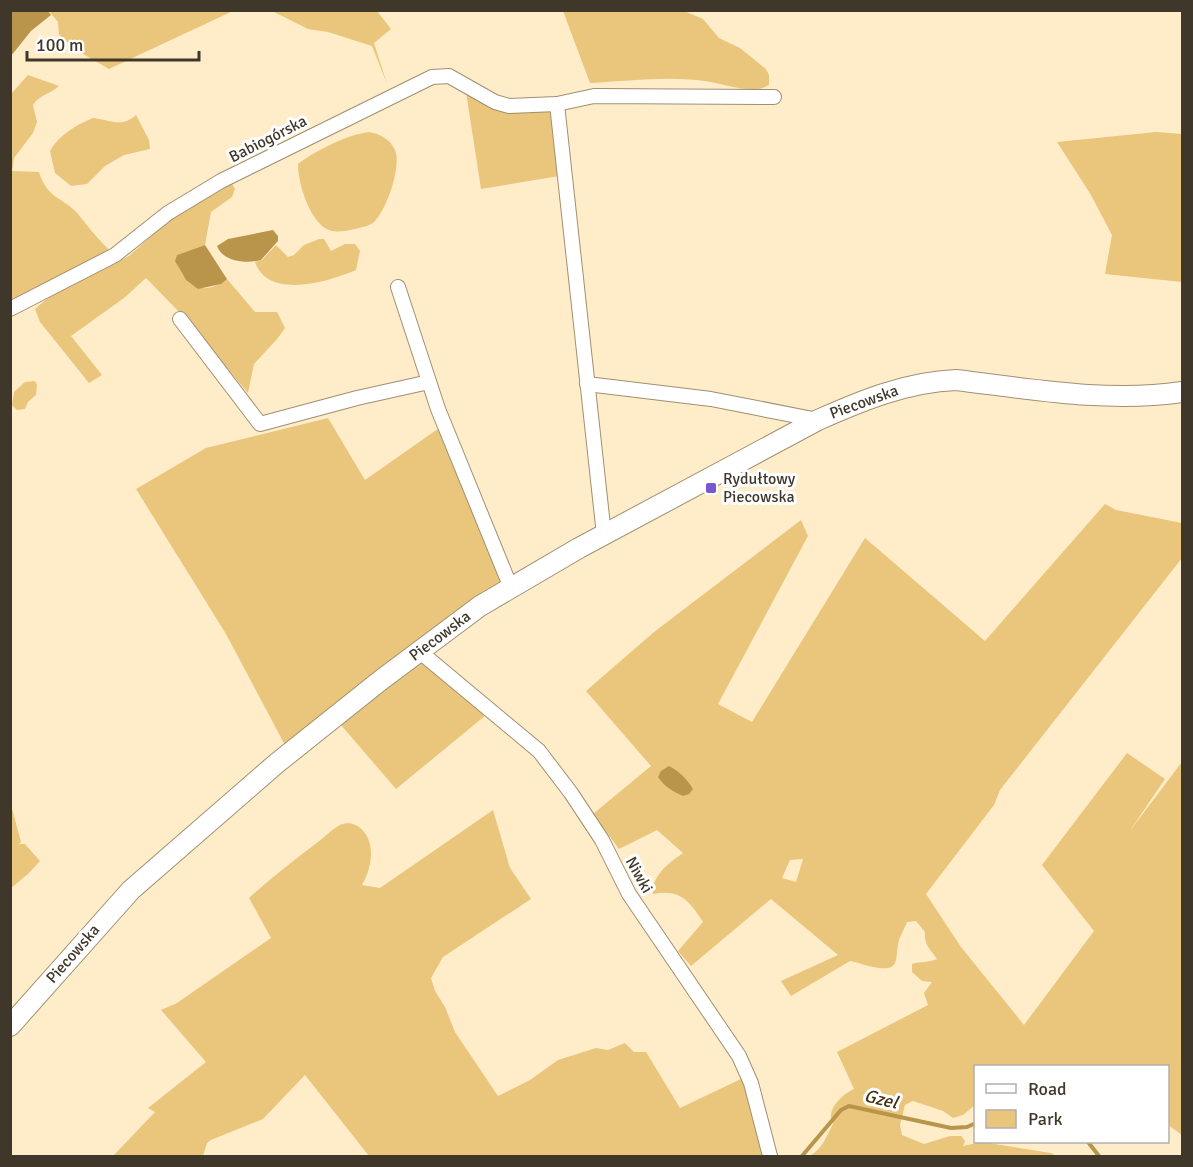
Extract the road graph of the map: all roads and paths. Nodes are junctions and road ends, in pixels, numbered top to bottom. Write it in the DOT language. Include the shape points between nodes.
graph roads {
  1 [pos="774,97"];
  2 [pos="557,104"];
  3 [pos="398,287"];
  4 [pos="10,309"];
  5 [pos="180,320"];
  6 [pos="429,382"];
  7 [pos="587,384"];
  8 [pos="1182,392"];
  9 [pos="818,420"];
  10 [pos="604,535"];
  11 [pos="511,588"];
  12 [pos="419,651"];
  13 [pos="10,1026"];
  14 [pos="770,1156"];
  1 -- 2 [label="street, Babiogórska" via="594,96"];
  2 -- 4 [label="street, Babiogórska" via="509,106 449,76 432,77 221,181 168,213 115,255"];
  2 -- 7 [label="street"];
  3 -- 6 [label="street"];
  5 -- 6 [label="street" via="260,424"];
  6 -- 11 [label="street"];
  7 -- 9 [label="street" via="711,399"];
  7 -- 10 [label="street"];
  8 -- 9 [label="street, Piecowska" via="1101,396 956,380 932,381 892,390"];
  9 -- 10 [label="street, Piecowska"];
  10 -- 11 [label="street, Piecowska"];
  11 -- 12 [label="street, Piecowska"];
  12 -- 13 [label="street, Piecowska" via="277,763 156,867 94,930"];
  12 -- 14 [label="street, Niwki" via="539,751 571,793 602,840 629,894 739,1056"];
}
